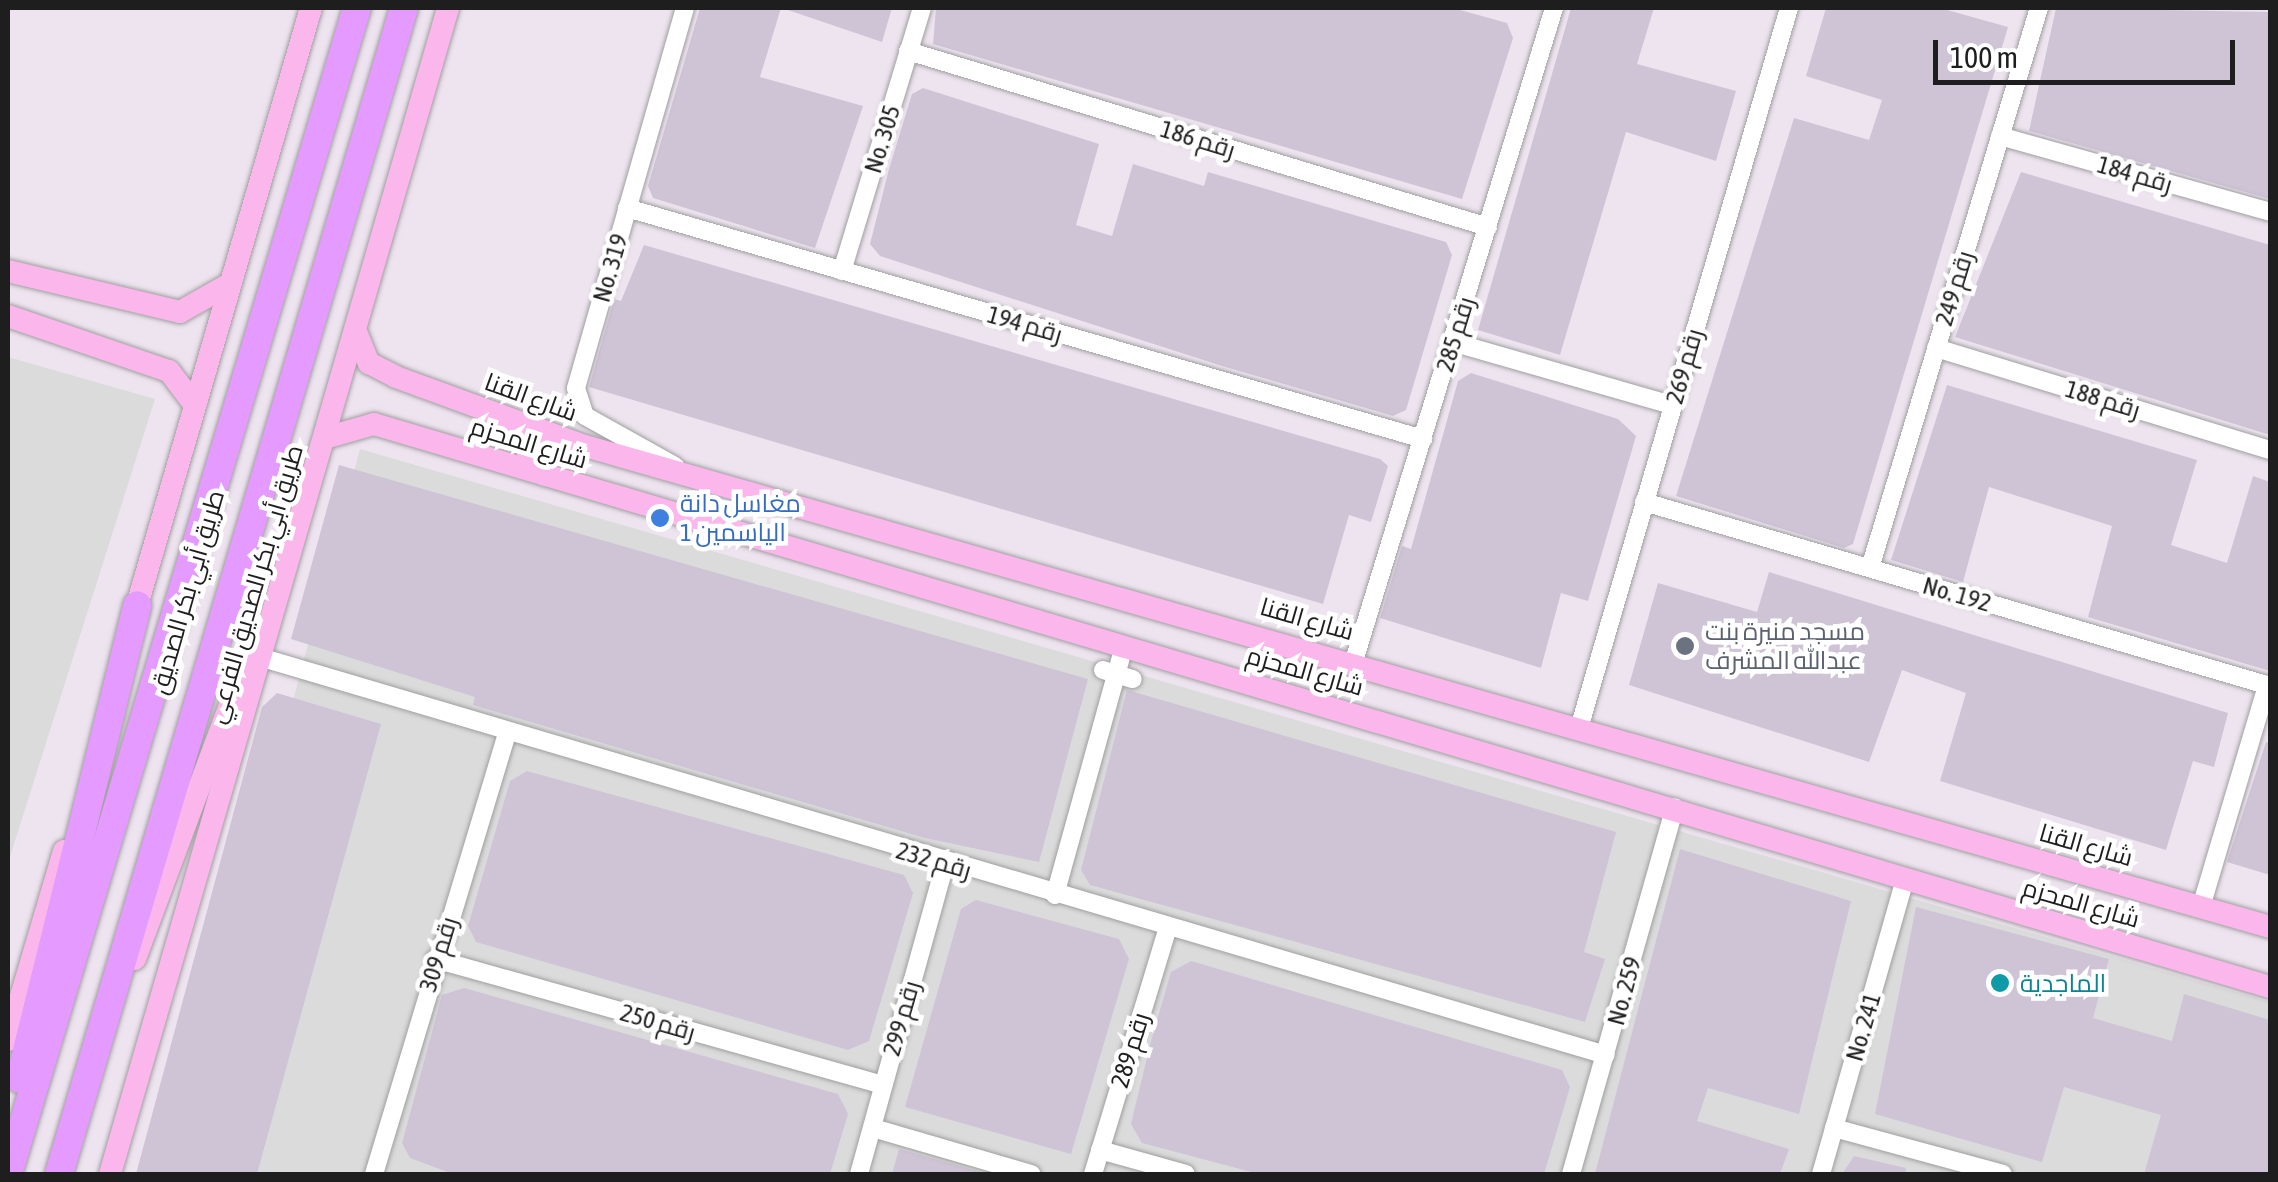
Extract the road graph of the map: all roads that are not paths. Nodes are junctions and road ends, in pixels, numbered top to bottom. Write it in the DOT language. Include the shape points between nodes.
graph roads {
  1 [pos="310,8"];
  2 [pos="357,8"];
  3 [pos="404,8"];
  4 [pos="448,8"];
  5 [pos="685,8"];
  6 [pos="922,8"];
  7 [pos="1789,8"];
  8 [pos="2037,8"];
  9 [pos="1549,9"];
  10 [pos="908,51"];
  11 [pos="2000,136"];
  12 [pos="627,208"];
  13 [pos="2270,212"];
  14 [pos="1488,227"];
  15 [pos="842,270"];
  16 [pos="8,271"];
  17 [pos="226,286"];
  18 [pos="8,316"];
  19 [pos="355,328"];
  20 [pos="1452,342"];
  21 [pos="1936,348"];
  22 [pos="194,404"];
  23 [pos="1672,405"];
  24 [pos="326,438"];
  25 [pos="1423,439"];
  26 [pos="584,446"];
  27 [pos="2270,450"];
  28 [pos="688,474"];
  29 [pos="1644,502"];
  30 [pos="305,507"];
  31 [pos="656,511"];
  32 [pos="1870,568"];
  33 [pos="137,604"];
  34 [pos="1124,648"];
  35 [pos="262,658"];
  36 [pos="1354,661"];
  37 [pos="2269,686"];
  38 [pos="1580,725"];
  39 [pos="507,734"];
  40 [pos="1675,807"];
  41 [pos="945,863"];
  42 [pos="1905,880"];
  43 [pos="1055,895"];
  44 [pos="2201,907"];
  45 [pos="1168,927"];
  46 [pos="2270,927"];
  47 [pos="435,959"];
  48 [pos="2270,986"];
  49 [pos="8,1040"];
  50 [pos="1606,1055"];
  51 [pos="882,1085"];
  52 [pos="86,1088"];
  53 [pos="873,1128"];
  54 [pos="1834,1128"];
  55 [pos="8,1132"];
  56 [pos="1100,1150"];
  57 [pos="8,1174"];
  58 [pos="61,1174"];
  59 [pos="110,1174"];
  60 [pos="374,1174"];
  61 [pos="859,1174"];
  62 [pos="1031,1174"];
  63 [pos="1094,1174"];
  64 [pos="1186,1174"];
  65 [pos="1571,1174"];
  66 [pos="1821,1174"];
  67 [pos="2003,1174"];
  1 -- 17 [label="street"];
  2 -- 57 [label="main road, طريق أبي بكر الصديق"];
  3 -- 52 [label="main road, طريق أبي بكر الصديق"];
  4 -- 19 [label="street, طريق أبي بكر الصديق الفرعي"];
  5 -- 12 [label="street, No. 319"];
  6 -- 10 [label="street, No. 305"];
  7 -- 23 [label="street, رقم 269"];
  8 -- 11 [label="street, رقم 249"];
  9 -- 14 [label="street, رقم 285"];
  10 -- 14 [label="street, رقم 186"];
  10 -- 15 [label="street, No. 305"];
  11 -- 13 [label="street, رقم 184"];
  11 -- 21 [label="street, رقم 249"];
  12 -- 15 [label="street, رقم 194"];
  12 -- 28 [label="street, No. 319" via="576,388 585,416"];
  14 -- 20 [label="street, رقم 285"];
  15 -- 25 [label="street, رقم 194"];
  16 -- 17 [label="street" via="180,312"];
  17 -- 22 [label="street"];
  18 -- 22 [label="street" via="170,371"];
  19 -- 24 [label="street, طريق أبي بكر الصديق الفرعي"];
  19 -- 26 [label="street, شارع القنا" via="370,363 396,378"];
  20 -- 23 [label="street"];
  20 -- 25 [label="street, رقم 285"];
  21 -- 27 [label="street, رقم 188"];
  21 -- 32 [label="street, رقم 249"];
  22 -- 33 [label="street"];
  23 -- 29 [label="street, رقم 269"];
  24 -- 30 [label="street, طريق أبي بكر الصديق الفرعي"];
  24 -- 31 [label="street, شارع المحزم" via="374,424"];
  25 -- 36 [label="street, رقم 285"];
  26 -- 28 [label="street, شارع القنا"];
  26 -- 31 [label="street" via="541,434 526,448 543,475"];
  28 -- 36 [label="street, شارع القنا"];
  29 -- 32 [label="street, No. 192"];
  29 -- 38 [label="street, رقم 269"];
  30 -- 35 [label="street, طريق أبي بكر الصديق الفرعي"];
  30 -- 52 [label="street"];
  31 -- 34 [label="street, شارع المحزم"];
  32 -- 37 [label="street, No. 192"];
  33 -- 49 [label="street"];
  33 -- 55 [label="main road"];
  34 -- 40 [label="street, شارع المحزم"];
  34 -- 43 [label="street"];
  35 -- 39 [label="street, رقم 232"];
  35 -- 59 [label="street, طريق أبي بكر الصديق الفرعي"];
  36 -- 38 [label="street, شارع القنا"];
  37 -- 44 [label="street"];
  38 -- 44 [label="street, شارع القنا"];
  39 -- 41 [label="street, رقم 232"];
  39 -- 47 [label="street, رقم 309"];
  40 -- 42 [label="street, شارع المحزم"];
  40 -- 50 [label="street, No. 259"];
  41 -- 43 [label="street, رقم 232"];
  41 -- 51 [label="street, رقم 299"];
  42 -- 48 [label="street, شارع المحزم"];
  42 -- 54 [label="street, No. 241"];
  43 -- 45 [label="street, رقم 232"];
  44 -- 46 [label="street, شارع القنا"];
  45 -- 50 [label="street, رقم 232"];
  45 -- 56 [label="street, رقم 289"];
  47 -- 51 [label="street, رقم 250"];
  47 -- 60 [label="street, رقم 309"];
  50 -- 65 [label="street, No. 259"];
  51 -- 53 [label="street, رقم 299"];
  52 -- 58 [label="main road, طريق أبي بكر الصديق"];
  53 -- 61 [label="street, رقم 299"];
  53 -- 62 [label="street"];
  54 -- 66 [label="street, No. 241"];
  54 -- 67 [label="street"];
  56 -- 63 [label="street, رقم 289"];
  56 -- 64 [label="street"];
}
